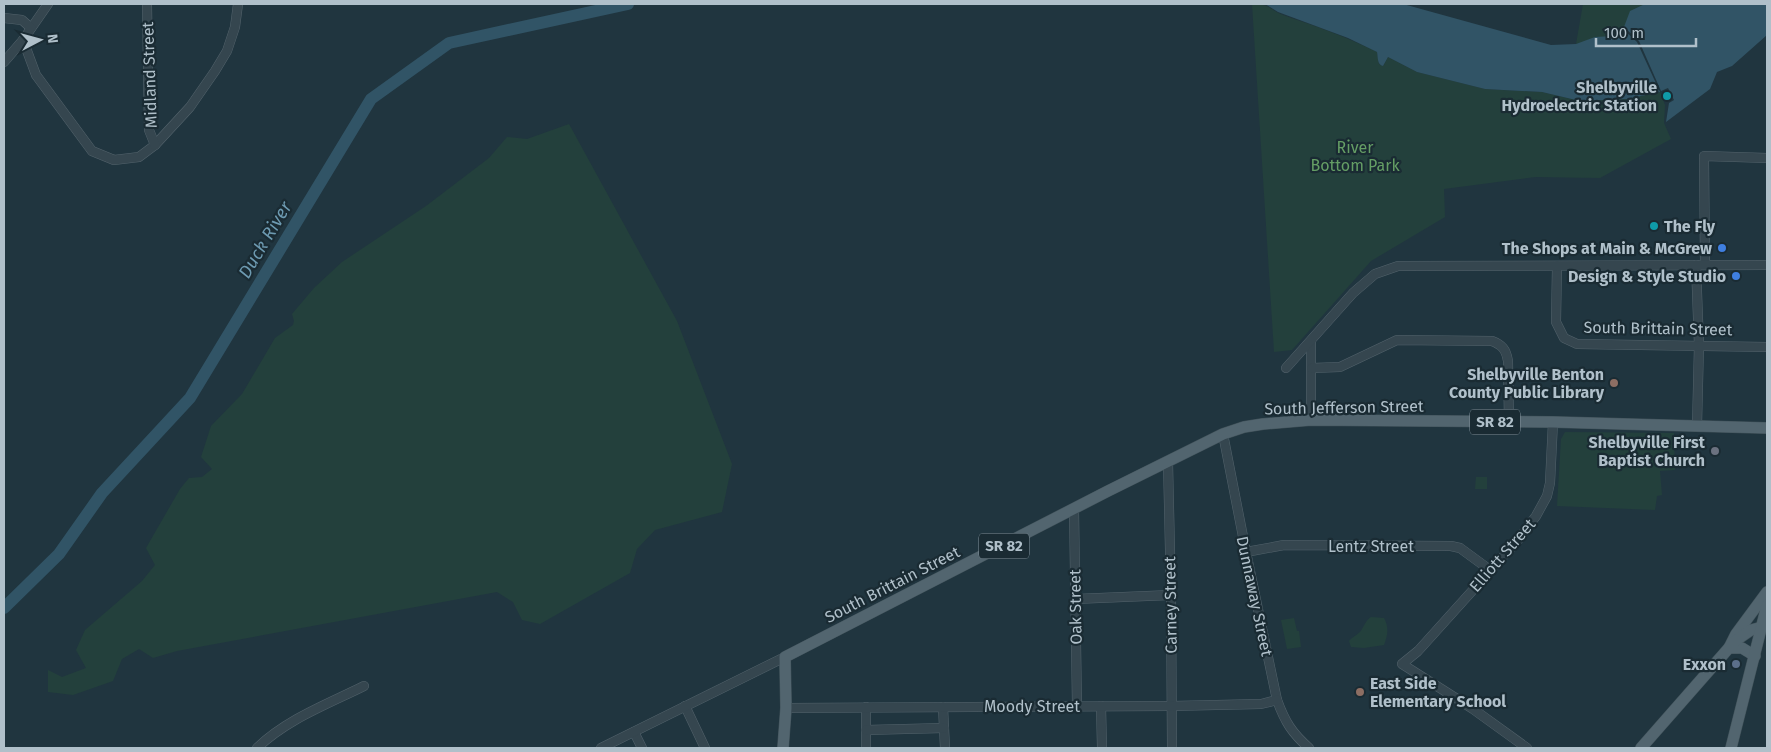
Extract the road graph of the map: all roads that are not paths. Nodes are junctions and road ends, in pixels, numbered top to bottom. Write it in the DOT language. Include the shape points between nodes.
graph roads {
  1 [pos="48,4"];
  2 [pos="147,4"];
  3 [pos="238,4"];
  4 [pos="4,18"];
  5 [pos="31,28"];
  6 [pos="23,40"];
  7 [pos="4,62"];
  8 [pos="155,145"];
  9 [pos="1767,158"];
  10 [pos="1701,264"];
  11 [pos="1767,265"];
  12 [pos="1557,266"];
  13 [pos="1311,342"];
  14 [pos="1699,344"];
  15 [pos="1767,347"];
  16 [pos="1286,368"];
  17 [pos="1312,368"];
  18 [pos="1311,420"];
  19 [pos="1509,422"];
  20 [pos="1554,422"];
  21 [pos="1697,426"];
  22 [pos="1767,428"];
  23 [pos="1223,434"];
  24 [pos="1168,462"];
  25 [pos="1074,509"];
  26 [pos="1246,552"];
  27 [pos="1490,570"];
  28 [pos="1767,592"];
  29 [pos="1171,595"];
  30 [pos="1074,599"];
  31 [pos="1767,605"];
  32 [pos="1765,627"];
  33 [pos="1729,648"];
  34 [pos="1755,656"];
  35 [pos="785,657"];
  36 [pos="364,686"];
  37 [pos="1277,700"];
  38 [pos="685,706"];
  39 [pos="1077,706"];
  40 [pos="1101,706"];
  41 [pos="1171,706"];
  42 [pos="866,707"];
  43 [pos="943,707"];
  44 [pos="786,708"];
  45 [pos="944,728"];
  46 [pos="866,730"];
  47 [pos="634,732"];
  48 [pos="258,748"];
  49 [pos="601,748"];
  50 [pos="642,748"];
  51 [pos="705,748"];
  52 [pos="782,748"];
  53 [pos="866,748"];
  54 [pos="945,748"];
  55 [pos="1102,748"];
  56 [pos="1172,748"];
  57 [pos="1309,748"];
  58 [pos="1527,748"];
  59 [pos="1641,748"];
  60 [pos="1731,748"];
  1 -- 5 [label="street"];
  2 -- 8 [label="street, Midland Street" via="150,130"];
  3 -- 8 [label="street" via="236,27 227,51 190,107"];
  4 -- 5 [label="street" via="22,20"];
  5 -- 6 [label="street"];
  6 -- 7 [label="street"];
  6 -- 8 [label="street" via="36,75 92,152 114,160 139,157"];
  9 -- 10 [label="street" via="1704,156"];
  10 -- 11 [label="street"];
  10 -- 12 [label="street"];
  10 -- 14 [label="street"];
  12 -- 13 [label="street" via="1398,266 1375,274 1353,293"];
  12 -- 14 [label="street, South Brittain Street" via="1556,322 1564,338 1590,345"];
  13 -- 16 [label="street"];
  13 -- 17 [label="street"];
  14 -- 15 [label="street, South Brittain Street"];
  14 -- 21 [label="street"];
  17 -- 18 [label="street"];
  17 -- 19 [label="street" via="1340,367 1397,340 1492,341 1501,345 1508,360"];
  18 -- 19 [label="main road, South Jefferson Street / SR 82"];
  18 -- 23 [label="main road, South Jefferson Street / SR 82" via="1244,427"];
  19 -- 20 [label="main road, South Jefferson Street / SR 82"];
  20 -- 21 [label="main road, South Jefferson Street / SR 82"];
  20 -- 27 [label="street, Elliott Street" via="1552,470 1547,496 1518,540"];
  21 -- 22 [label="main road, South Jefferson Street / SR 82"];
  23 -- 24 [label="main road, South Brittain Street / SR 82"];
  23 -- 26 [label="street, Dunnaway Street"];
  24 -- 25 [label="main road, South Brittain Street / SR 82"];
  24 -- 29 [label="street, Carney Street"];
  25 -- 30 [label="street, Oak Street"];
  25 -- 35 [label="main road, South Brittain Street / SR 82"];
  26 -- 27 [label="street, Lentz Street" via="1284,545 1451,546 1460,548"];
  26 -- 37 [label="street, Dunnaway Street"];
  27 -- 58 [label="street, Elliott Street" via="1418,651 1402,664"];
  28 -- 33 [label="main road"];
  29 -- 30 [label="street"];
  29 -- 41 [label="street, Carney Street"];
  30 -- 39 [label="street, Oak Street"];
  31 -- 32 [label="main road"];
  32 -- 33 [label="main road" via="1751,630"];
  32 -- 34 [label="main road"];
  33 -- 34 [label="main road" via="1742,648"];
  33 -- 59 [label="main road"];
  34 -- 60 [label="main road"];
  35 -- 38 [label="street, South Brittain Street"];
  35 -- 44 [label="main road"];
  36 -- 48 [label="street" via="304,715 270,736"];
  37 -- 41 [label="street, Moody Street" via="1262,704"];
  37 -- 57 [label="street, Dunnaway Street" via="1289,728"];
  38 -- 47 [label="street, South Brittain Street"];
  38 -- 51 [label="street"];
  39 -- 40 [label="street, Moody Street"];
  39 -- 43 [label="street, Moody Street"];
  40 -- 41 [label="street, Moody Street"];
  40 -- 55 [label="street"];
  41 -- 56 [label="street, Carney Street"];
  42 -- 43 [label="street, Moody Street"];
  42 -- 44 [label="street, Moody Street"];
  42 -- 46 [label="street"];
  43 -- 45 [label="street"];
  44 -- 52 [label="main road"];
  45 -- 46 [label="street"];
  45 -- 54 [label="street"];
  46 -- 53 [label="street"];
  47 -- 49 [label="street, South Brittain Street"];
  47 -- 50 [label="street"];
}
